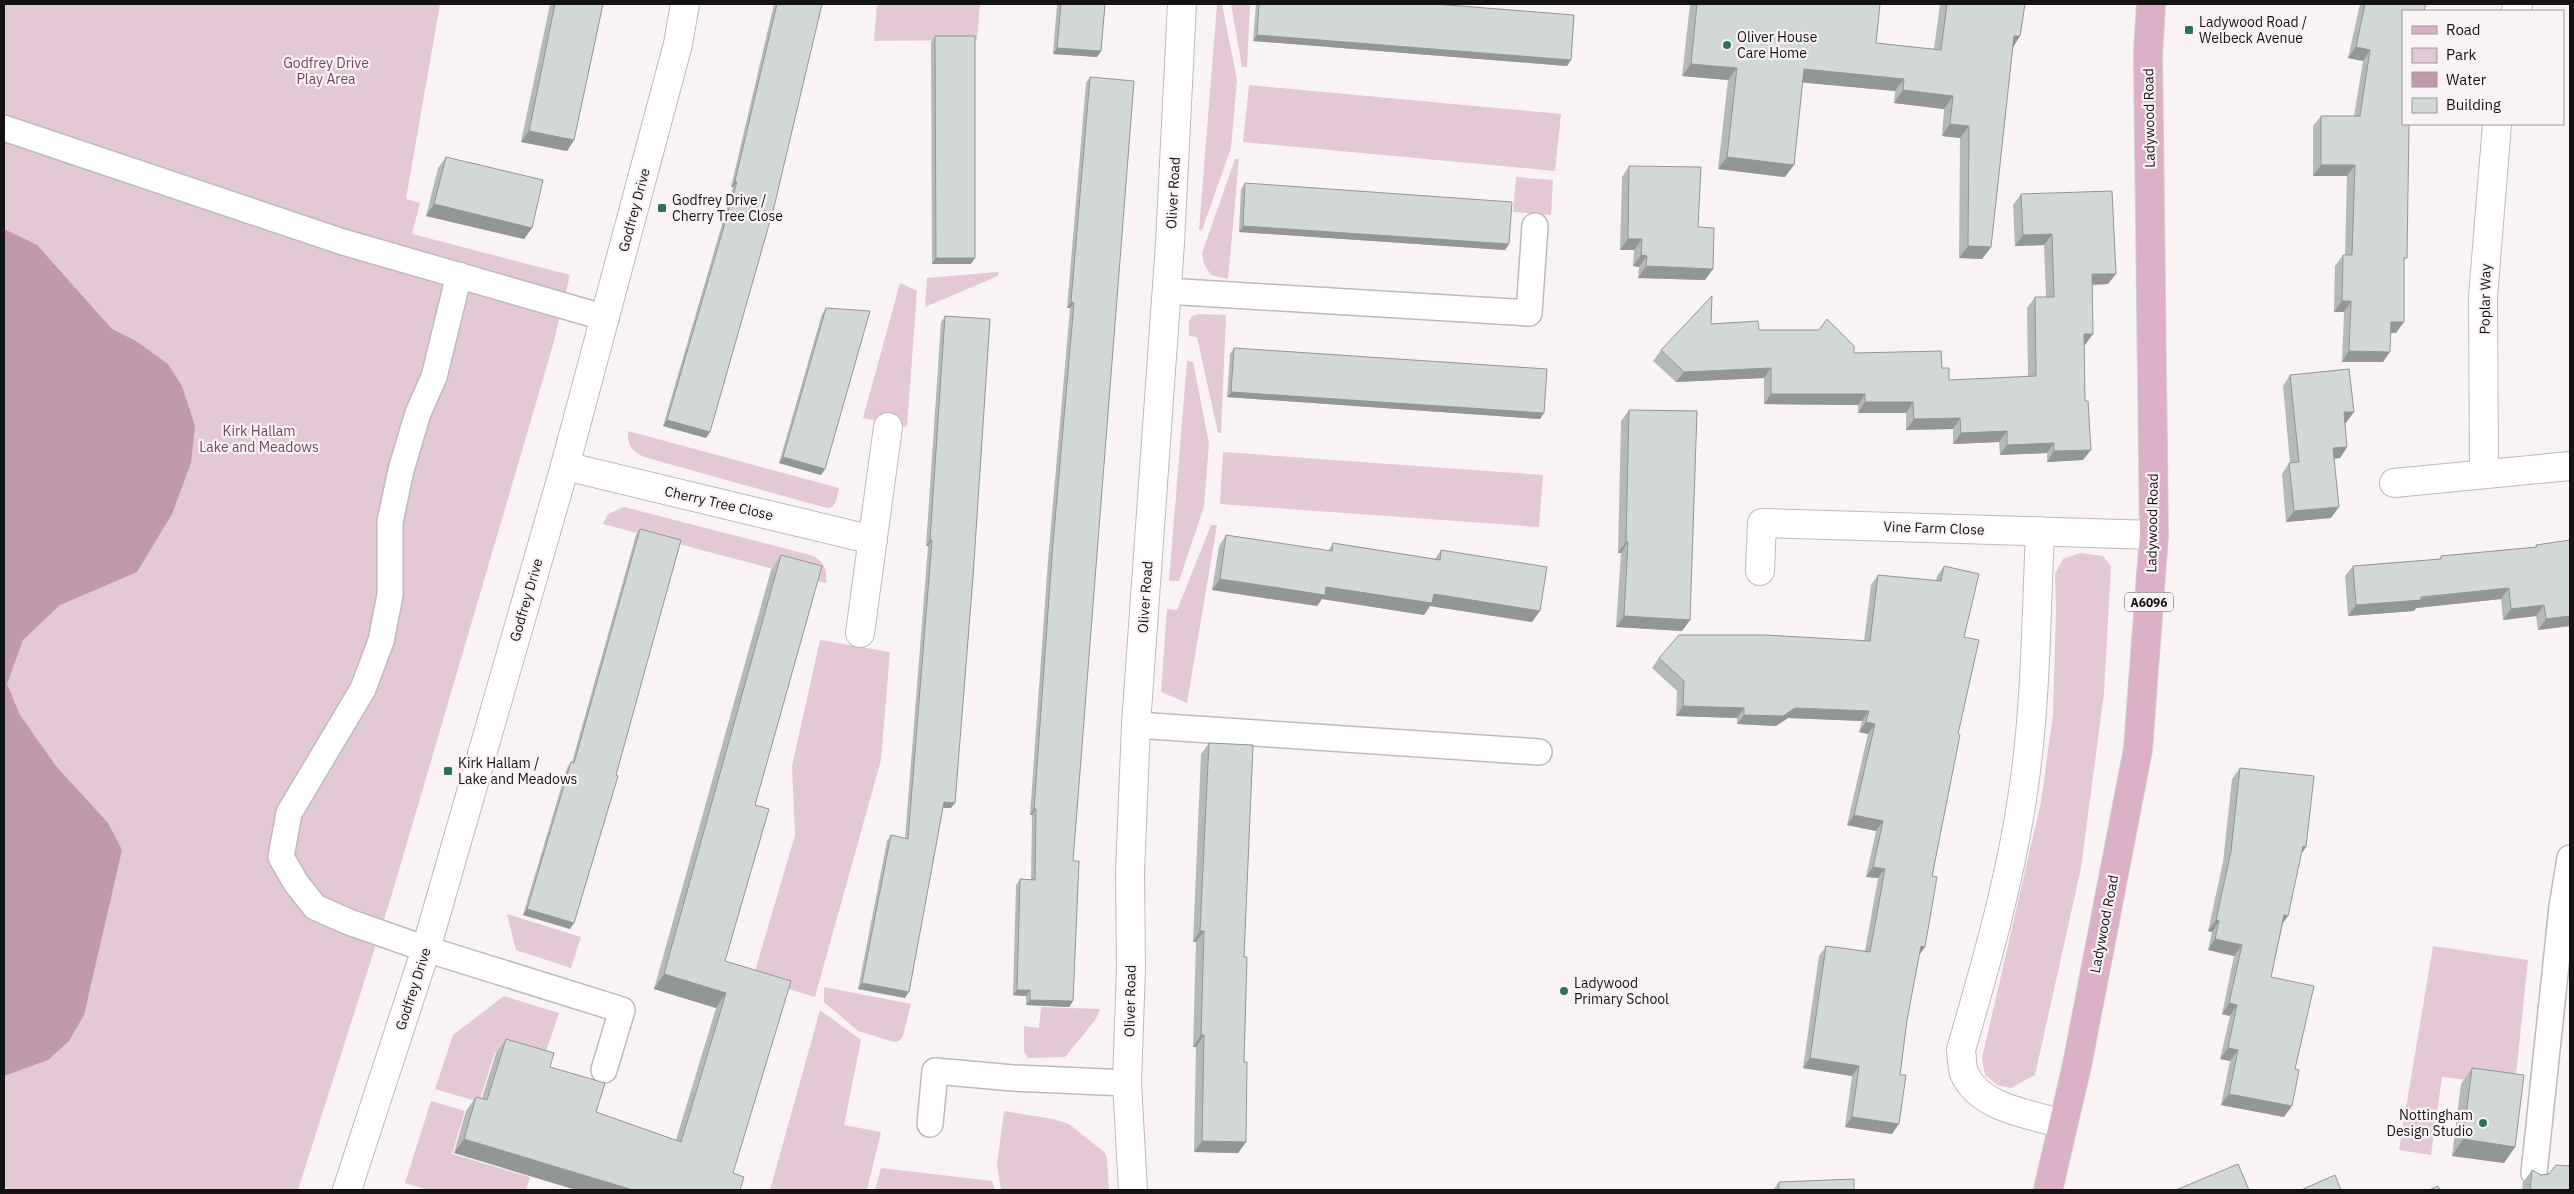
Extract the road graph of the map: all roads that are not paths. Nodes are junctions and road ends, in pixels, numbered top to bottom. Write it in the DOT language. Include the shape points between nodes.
graph roads {
  1 [pos="685,4"];
  2 [pos="1182,4"];
  3 [pos="2152,4"];
  4 [pos="2497,125"];
  5 [pos="4,128"];
  6 [pos="1535,226"];
  7 [pos="459,275"];
  8 [pos="1166,291"];
  9 [pos="606,318"];
  10 [pos="888,427"];
  11 [pos="565,466"];
  12 [pos="2570,466"];
  13 [pos="2484,474"];
  14 [pos="2394,483"];
  15 [pos="2040,531"];
  16 [pos="2154,535"];
  17 [pos="873,540"];
  18 [pos="1760,571"];
  19 [pos="860,633"];
  20 [pos="1136,725"];
  21 [pos="1539,752"];
  22 [pos="2570,858"];
  23 [pos="426,949"];
  24 [pos="604,1070"];
  25 [pos="1127,1083"];
  26 [pos="930,1124"];
  27 [pos="2063,1124"];
  28 [pos="2534,1173"];
  29 [pos="347,1190"];
  30 [pos="1133,1190"];
  31 [pos="2048,1190"];
  1 -- 9 [label="street, Godfrey Drive" via="678,44"];
  2 -- 8 [label="street, Oliver Road"];
  3 -- 16 [label="main road, Ladywood Road / A6096" via="2148,54"];
  4 -- 13 [label="street, Poplar Way" via="2483,298"];
  5 -- 7 [label="lane" via="343,242"];
  6 -- 8 [label="lane" via="1529,312"];
  7 -- 9 [label="lane"];
  7 -- 23 [label="lane" via="434,377 418,413 401,470 390,522 390,595 381,641 363,689 290,813 281,857 315,907"];
  8 -- 20 [label="street, Oliver Road"];
  9 -- 11 [label="street, Godfrey Drive"];
  10 -- 17 [label="street"];
  11 -- 17 [label="street, Cherry Tree Close"];
  11 -- 23 [label="street, Godfrey Drive"];
  12 -- 13 [label="street"];
  13 -- 14 [label="street"];
  15 -- 16 [label="street, Vine Farm Close"];
  15 -- 18 [label="street, Vine Farm Close" via="1762,523"];
  15 -- 27 [label="street" via="2033,696 2022,798 2006,885 1961,1050 1964,1072 1989,1100"];
  16 -- 27 [label="main road, Ladywood Road / A6096" via="2138,749"];
  17 -- 19 [label="street"];
  20 -- 21 [label="lane"];
  20 -- 25 [label="street, Oliver Road"];
  22 -- 28 [label="lane"];
  23 -- 24 [label="lane" via="622,1010"];
  23 -- 29 [label="street, Godfrey Drive"];
  25 -- 26 [label="lane" via="935,1071"];
  25 -- 30 [label="street, Oliver Road"];
  27 -- 31 [label="main road, Ladywood Road / A6096"];
}
